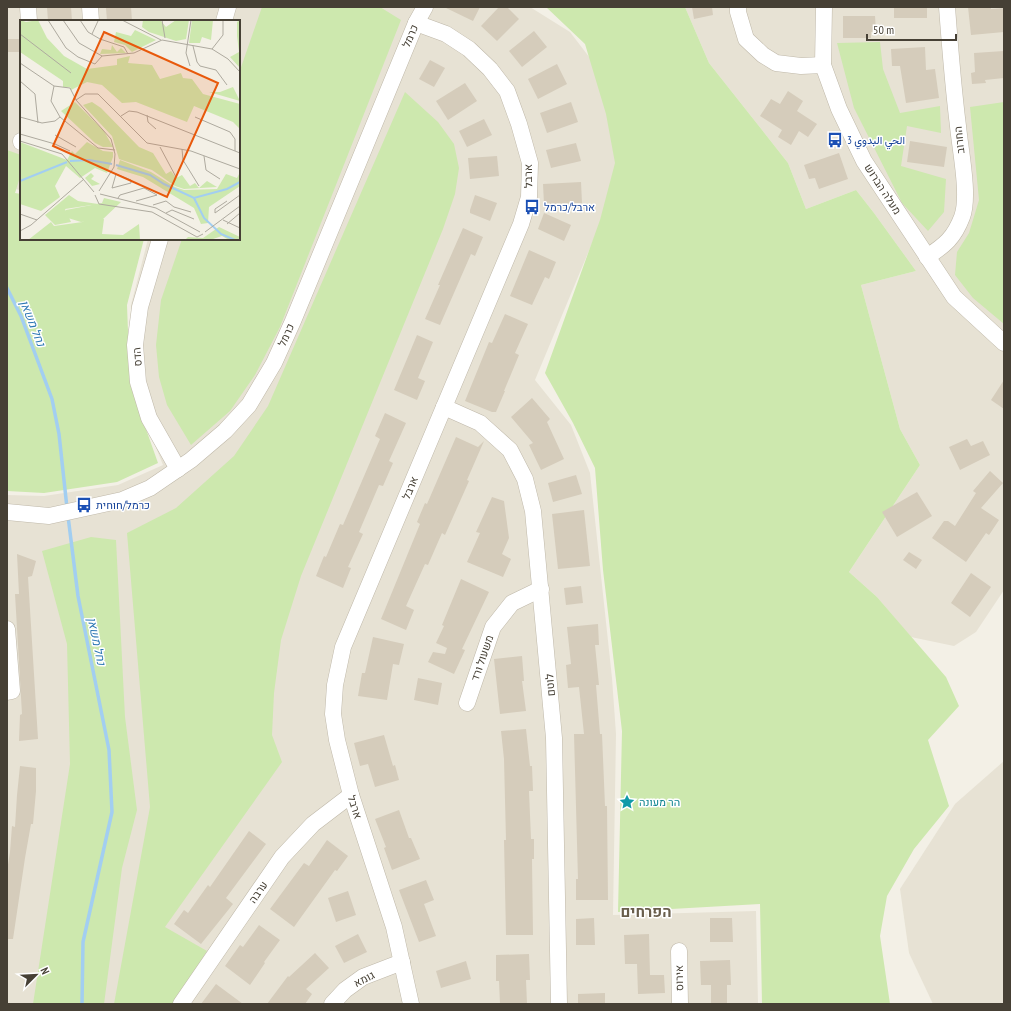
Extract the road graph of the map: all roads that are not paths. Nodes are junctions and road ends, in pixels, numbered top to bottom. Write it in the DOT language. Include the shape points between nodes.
graph roads {
  1 [pos="28,7"];
  2 [pos="90,7"];
  3 [pos="228,7"];
  4 [pos="425,7"];
  5 [pos="738,7"];
  6 [pos="824,7"];
  7 [pos="947,7"];
  8 [pos="29,20"];
  9 [pos="91,20"];
  10 [pos="224,20"];
  11 [pos="416,23"];
  12 [pos="823,66"];
  13 [pos="160,240"];
  14 [pos="927,257"];
  15 [pos="1004,343"];
  16 [pos="444,407"];
  17 [pos="178,469"];
  18 [pos="7,512"];
  19 [pos="541,589"];
  20 [pos="7,629"];
  21 [pos="7,692"];
  22 [pos="467,703"];
  23 [pos="351,795"];
  24 [pos="678,951"];
  25 [pos="402,962"];
  26 [pos="181,1004"];
  27 [pos="332,1004"];
  28 [pos="411,1004"];
  29 [pos="559,1004"];
  30 [pos="680,1004"];
  1 -- 8 [label="street"];
  2 -- 9 [label="street"];
  3 -- 10 [label="street"];
  4 -- 11 [label="street, כרמל"];
  5 -- 12 [label="street" via="746,39 763,55 776,63"];
  6 -- 12 [label="street, מעלה הברוש"];
  7 -- 14 [label="street, החרוב" via="965,197 963,216 954,233 944,246"];
  11 -- 16 [label="street, ארבל" via="446,34 469,49 490,69 507,92 530,163 528,197 522,224"];
  11 -- 17 [label="street, כרמל" via="274,363 248,405 230,426"];
  12 -- 14 [label="street, מעלה הברוש" via="839,109 864,161"];
  13 -- 17 [label="street, הדס" via="140,308 135,345 138,382 149,418"];
  14 -- 15 [label="street, מעלה הברוש" via="954,297"];
  16 -- 19 [label="street, לוטם" via="480,423 510,450 525,479 533,510"];
  16 -- 23 [label="street, ארבל" via="344,647 335,684 334,714 337,740"];
  17 -- 18 [label="street, כרמל" via="150,488 122,500 49,516"];
  19 -- 22 [label="street, משעול ורד" via="512,603 493,627"];
  19 -- 29 [label="street, לוטם" via="554,738"];
  20 -- 21 [label="street" via="12,691"];
  23 -- 25 [label="street, ארבל" via="394,927"];
  23 -- 26 [label="street, ערבה" via="313,824 282,858"];
  24 -- 30 [label="street, אירוס"];
  25 -- 27 [label="street, גומא" via="363,977 345,990"];
  25 -- 28 [label="street, ארבל"];
}
